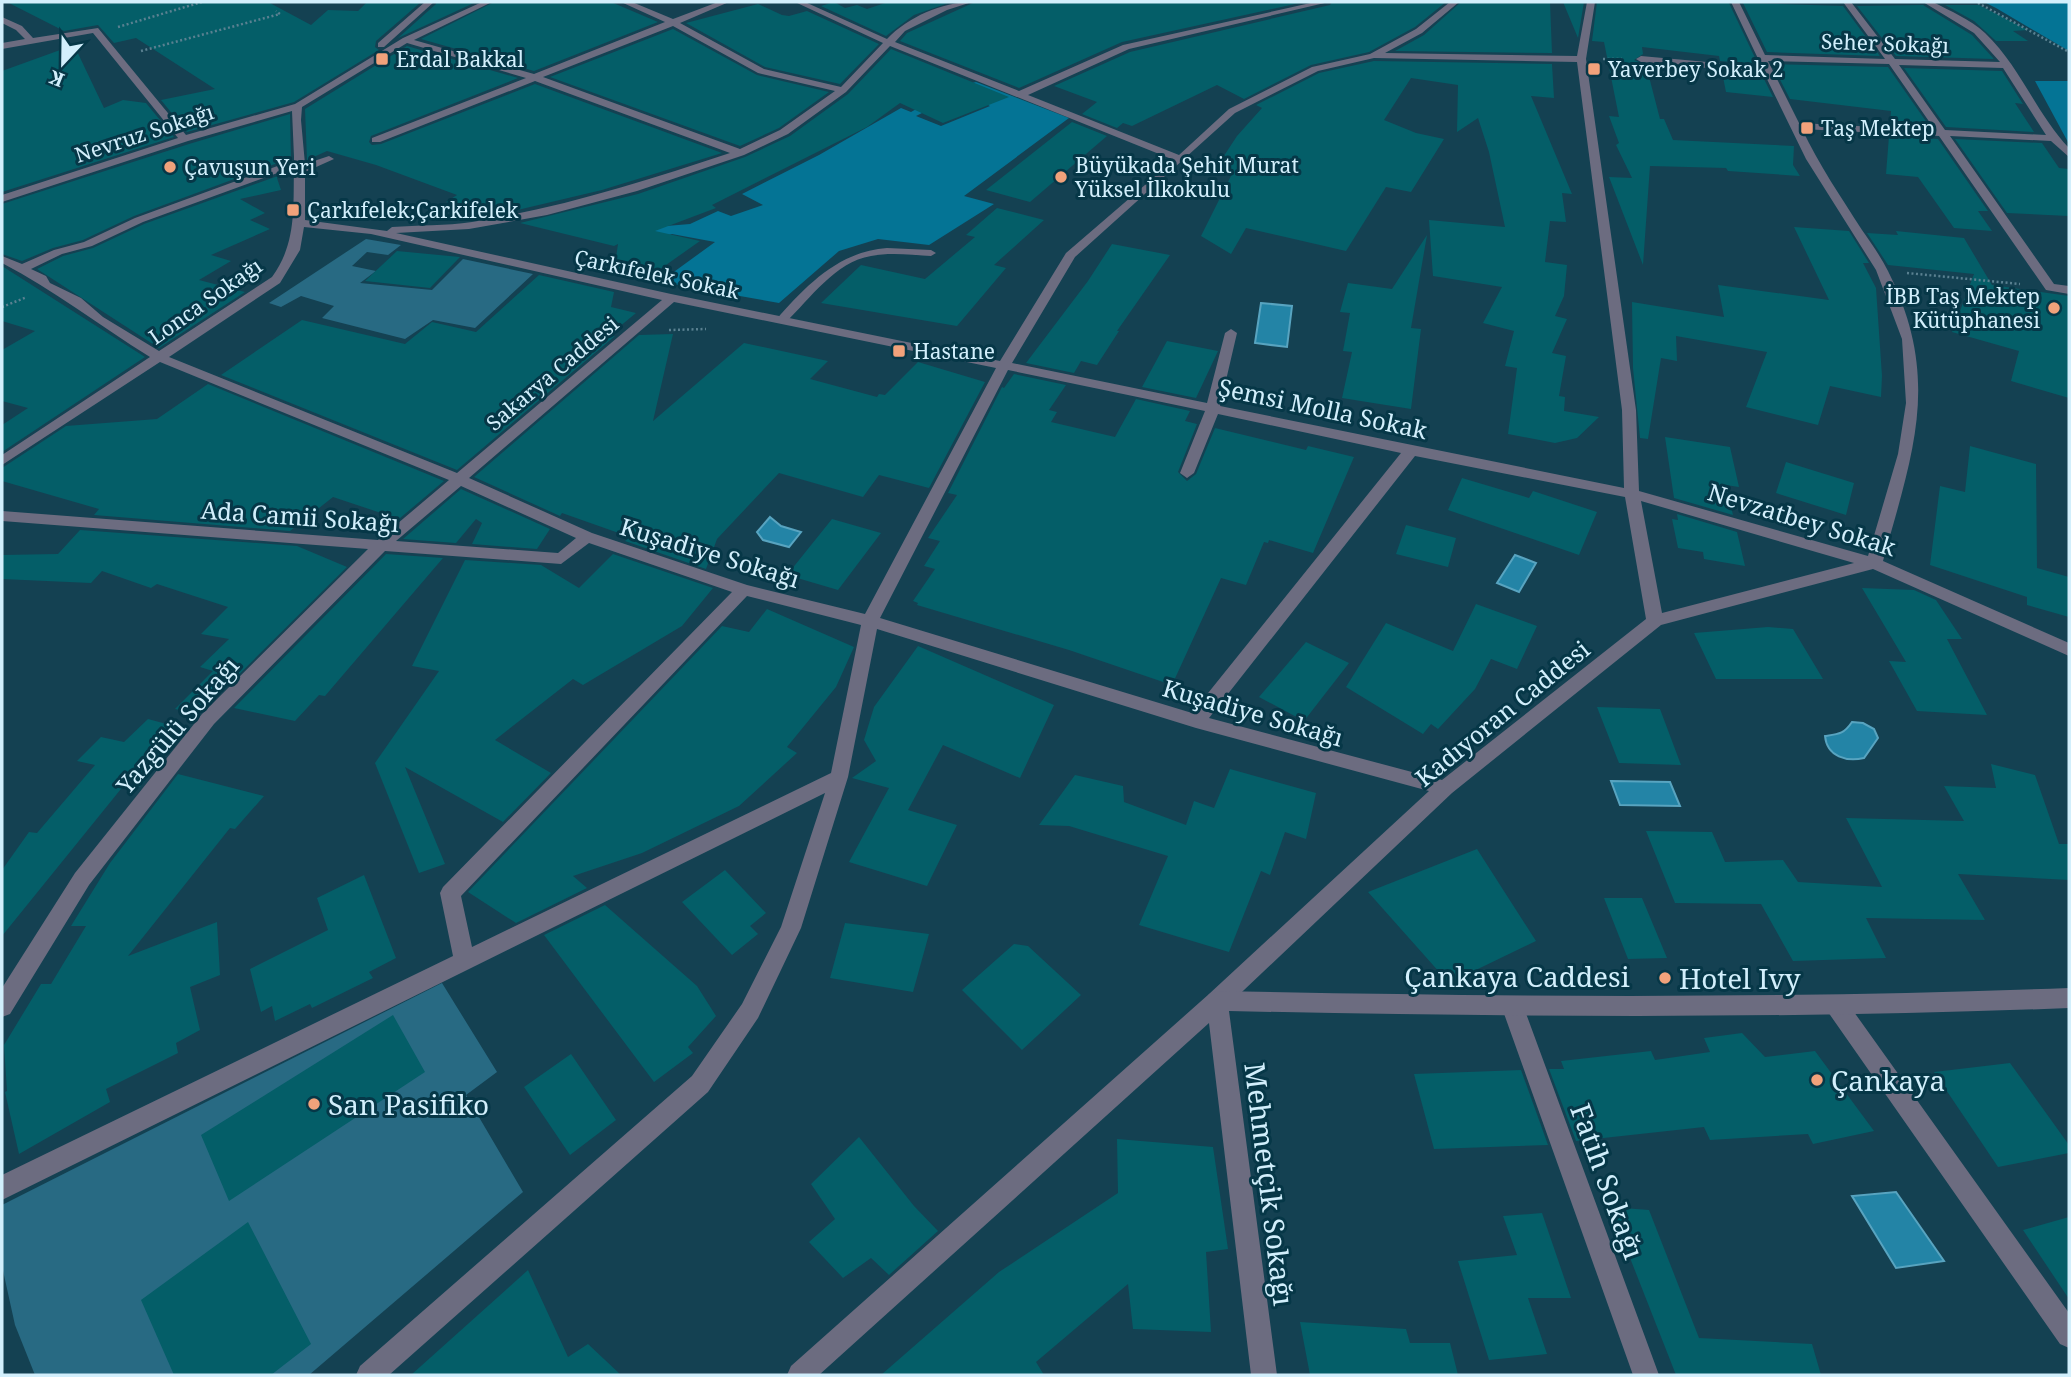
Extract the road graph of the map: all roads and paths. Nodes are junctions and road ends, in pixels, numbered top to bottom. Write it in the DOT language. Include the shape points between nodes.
graph roads {
  1 [pos="202,2"];
  2 [pos="430,2"];
  3 [pos="488,2"];
  4 [pos="625,2"];
  5 [pos="725,2"];
  6 [pos="799,2"];
  7 [pos="968,2"];
  8 [pos="1325,2"];
  9 [pos="1455,2"];
  10 [pos="1591,2"];
  11 [pos="1735,2"];
  12 [pos="1847,2"];
  13 [pos="1927,2"];
  14 [pos="1976,2"];
  15 [pos="276,11"];
  16 [pos="2,20"];
  17 [pos="674,23"];
  18 [pos="97,32"];
  19 [pos="406,40"];
  20 [pos="31,41"];
  21 [pos="887,42"];
  22 [pos="2,46"];
  23 [pos="2069,52"];
  24 [pos="1373,56"];
  25 [pos="116,58"];
  26 [pos="1581,59"];
  27 [pos="1641,59"];
  28 [pos="1891,60"];
  29 [pos="1764,64"];
  30 [pos="2007,65"];
  31 [pos="349,73"];
  32 [pos="534,77"];
  33 [pos="843,90"];
  34 [pos="1021,94"];
  35 [pos="299,106"];
  36 [pos="1794,126"];
  37 [pos="1941,133"];
  38 [pos="2051,138"];
  39 [pos="184,139"];
  40 [pos="376,140"];
  41 [pos="740,153"];
  42 [pos="2069,154"];
  43 [pos="329,159"];
  44 [pos="1181,159"];
  45 [pos="300,166"];
  46 [pos="2,199"];
  47 [pos="302,223"];
  48 [pos="371,231"];
  49 [pos="931,253"];
  50 [pos="2,259"];
  51 [pos="21,269"];
  52 [pos="1882,270"];
  53 [pos="2050,287"];
  54 [pos="2069,290"];
  55 [pos="671,298"];
  56 [pos="782,320"];
  57 [pos="1231,332"];
  58 [pos="161,358"];
  59 [pos="1004,365"];
  60 [pos="1212,408"];
  61 [pos="1411,451"];
  62 [pos="2,461"];
  63 [pos="1186,473"];
  64 [pos="459,479"];
  65 [pos="1632,494"];
  66 [pos="2,516"];
  67 [pos="587,537"];
  68 [pos="382,545"];
  69 [pos="1874,563"];
  70 [pos="744,590"];
  71 [pos="870,621"];
  72 [pos="1655,621"];
  73 [pos="2069,650"];
  74 [pos="1196,721"];
  75 [pos="839,777"];
  76 [pos="1445,788"];
  77 [pos="464,960"];
  78 [pos="2069,998"];
  79 [pos="1217,1001"];
  80 [pos="1836,1005"];
  81 [pos="2,1007"];
  82 [pos="1513,1008"];
  83 [pos="2,1188"];
  84 [pos="2069,1335"];
  85 [pos="369,1375"];
  86 [pos="800,1375"];
  87 [pos="1264,1375"];
  88 [pos="1646,1375"];
  1 -- 18 [label="path"];
  2 -- 31 [label="street"];
  3 -- 19 [label="street"];
  4 -- 17 [label="street"];
  5 -- 17 [label="street"];
  6 -- 21 [label="street"];
  7 -- 21 [label="street" via="920,18"];
  8 -- 34 [label="street" via="1126,47"];
  9 -- 24 [label="street" via="1419,31"];
  10 -- 26 [label="street"];
  11 -- 29 [label="street"];
  12 -- 28 [label="street"];
  13 -- 30 [label="street" via="1982,34"];
  14 -- 23 [label="path"];
  15 -- 25 [label="path" via="280,13"];
  16 -- 20 [label="street"];
  17 -- 32 [label="street"];
  17 -- 33 [label="street" via="761,71"];
  18 -- 20 [label="street"];
  18 -- 25 [label="street"];
  19 -- 31 [label="street"];
  19 -- 32 [label="street"];
  20 -- 22 [label="street"];
  21 -- 33 [label="street"];
  21 -- 34 [label="street"];
  24 -- 26 [label="street"];
  24 -- 44 [label="street" via="1315,69 1232,111"];
  25 -- 39 [label="street"];
  26 -- 27 [label="path"];
  26 -- 65 [label="street" via="1629,410"];
  27 -- 29 [label="street, Seher Sokağı"];
  28 -- 29 [label="street, Seher Sokağı"];
  28 -- 30 [label="street, Seher Sokağı"];
  28 -- 37 [label="street"];
  29 -- 36 [label="street"];
  30 -- 38 [label="street"];
  31 -- 35 [label="street"];
  32 -- 40 [label="street"];
  32 -- 41 [label="street"];
  33 -- 41 [label="street" via="784,132"];
  34 -- 44 [label="street"];
  35 -- 39 [label="street, Nevruz Sokağı"];
  35 -- 45 [label="street, Lonca Sokağı" via="295,116"];
  36 -- 37 [label="street"];
  36 -- 52 [label="street"];
  37 -- 38 [label="street"];
  37 -- 53 [label="street"];
  38 -- 42 [label="street"];
  39 -- 46 [label="street, Nevruz Sokağı"];
  41 -- 48 [label="street" via="547,212 469,226"];
  43 -- 45 [label="street"];
  44 -- 59 [label="street" via="1070,255"];
  45 -- 47 [label="street, Lonca Sokağı"];
  45 -- 51 [label="street" via="139,220"];
  47 -- 48 [label="street, Çarkıfelek Sokak"];
  47 -- 58 [label="street, Lonca Sokağı" via="289,263 276,280"];
  48 -- 55 [label="street, Çarkıfelek Sokak"];
  49 -- 56 [label="lane" via="860,255 833,271"];
  50 -- 51 [label="street, Kuşadiye Sokağı"];
  51 -- 58 [label="street, Kuşadiye Sokağı"];
  52 -- 53 [label="path"];
  52 -- 69 [label="street" via="1908,339 1913,403 1905,454"];
  53 -- 54 [label="street"];
  55 -- 56 [label="street, Çarkıfelek Sokak"];
  55 -- 64 [label="street, Sakarya Caddesi"];
  56 -- 59 [label="street, Çarkıfelek Sokak"];
  57 -- 60 [label="street"];
  58 -- 62 [label="street, Lonca Sokağı"];
  58 -- 64 [label="street, Kuşadiye Sokağı"];
  59 -- 60 [label="street, Şemsi Molla Sokak"];
  59 -- 71 [label="street"];
  60 -- 61 [label="street, Şemsi Molla Sokak"];
  60 -- 63 [label="street"];
  61 -- 65 [label="street, Şemsi Molla Sokak"];
  61 -- 74 [label="street"];
  64 -- 67 [label="street, Kuşadiye Sokağı"];
  64 -- 68 [label="street, Yazgülü Sokağı"];
  65 -- 69 [label="street, Nevzatbey Sokak"];
  65 -- 72 [label="street"];
  66 -- 68 [label="street, Ada Camii Sokağı"];
  67 -- 68 [label="street, Ada Camii Sokağı" via="561,559"];
  67 -- 70 [label="street, Kuşadiye Sokağı"];
  68 -- 81 [label="street, Yazgülü Sokağı" via="208,719 82,879"];
  69 -- 72 [label="street, Kadıyoran Caddesi"];
  69 -- 73 [label="street, Nevzatbey Sokak"];
  70 -- 71 [label="street, Kuşadiye Sokağı"];
  70 -- 77 [label="street" via="450,893"];
  71 -- 74 [label="street, Kuşadiye Sokağı"];
  71 -- 75 [label="street"];
  72 -- 76 [label="street, Kadıyoran Caddesi"];
  74 -- 76 [label="street, Kuşadiye Sokağı"];
  75 -- 77 [label="street"];
  75 -- 85 [label="street" via="791,928 750,1012 700,1084"];
  76 -- 79 [label="street, Kadıyoran Caddesi"];
  77 -- 83 [label="street"];
  78 -- 80 [label="street, Çankaya Caddesi"];
  79 -- 82 [label="street, Çankaya Caddesi"];
  79 -- 86 [label="street, Kadıyoran Caddesi"];
  79 -- 87 [label="street, Mehmetçik Sokağı"];
  80 -- 82 [label="street, Çankaya Caddesi"];
  80 -- 84 [label="street"];
  82 -- 88 [label="street, Fatih Sokağı"];
}
